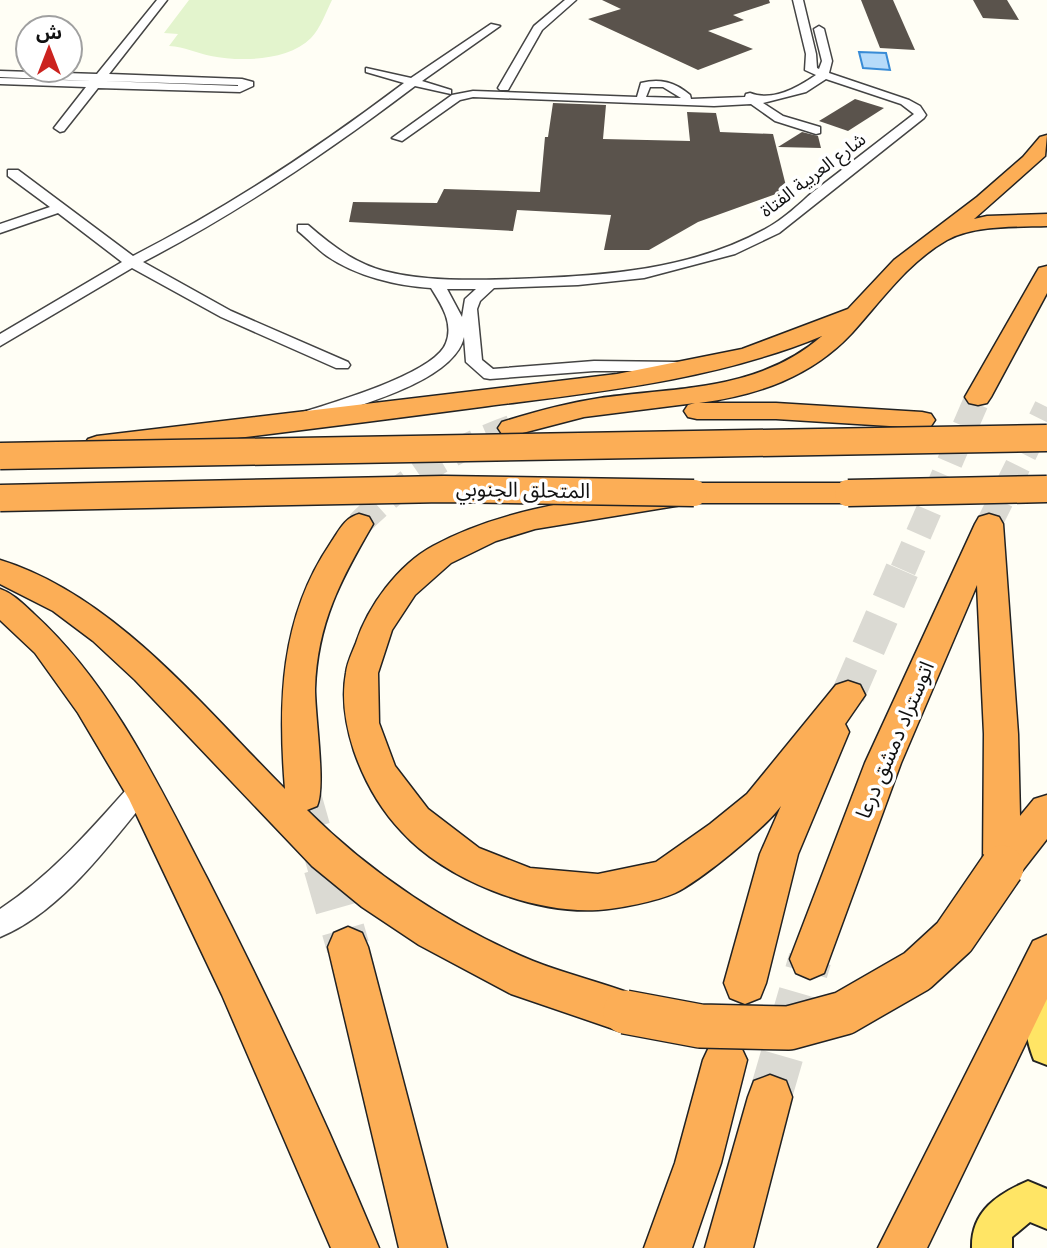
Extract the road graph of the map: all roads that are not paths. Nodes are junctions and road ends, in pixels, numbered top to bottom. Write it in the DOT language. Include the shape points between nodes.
graph roads {
  1 [pos="162,0"];
  2 [pos="571,0"];
  3 [pos="798,0"];
  4 [pos="817,22"];
  5 [pos="495,26"];
  6 [pos="810,68"];
  7 [pos="370,70"];
  8 [pos="0,74"];
  9 [pos="823,76"];
  10 [pos="0,81"];
  11 [pos="98,81"];
  12 [pos="413,82"];
  13 [pos="504,88"];
  14 [pos="636,96"];
  15 [pos="752,99"];
  16 [pos="60,128"];
  17 [pos="816,130"];
  18 [pos="398,138"];
  19 [pos="1047,141"];
  20 [pos="13,173"];
  21 [pos="61,208"];
  22 [pos="1047,220"];
  23 [pos="303,228"];
  24 [pos="0,229"];
  25 [pos="933,243"];
  26 [pos="132,262"];
  27 [pos="1047,273"];
  28 [pos="437,285"];
  29 [pos="489,285"];
  30 [pos="855,314"];
  31 [pos="462,324"];
  32 [pos="0,341"];
  33 [pos="342,365"];
  34 [pos="696,367"];
  35 [pos="978,397"];
  36 [pos="575,411"];
  37 [pos="280,426"];
  38 [pos="1047,427"];
  39 [pos="511,428"];
  40 [pos="1047,438"];
  41 [pos="0,455"];
  42 [pos="1047,489"];
  43 [pos="694,493"];
  44 [pos="0,498"];
  45 [pos="359,524"];
  46 [pos="0,571"];
  47 [pos="0,601"];
  48 [pos="142,788"];
  49 [pos="304,795"];
  50 [pos="1047,811"];
  51 [pos="1002,867"];
  52 [pos="0,924"];
  53 [pos="348,947"];
  54 [pos="810,959"];
  55 [pos="1042,964"];
  56 [pos="745,983"];
  57 [pos="1047,1047"];
  58 [pos="725,1060"];
  59 [pos="770,1097"];
  60 [pos="1047,1209"];
  61 [pos="355,1248"];
  62 [pos="423,1248"];
  63 [pos="668,1248"];
  64 [pos="729,1248"];
  65 [pos="902,1248"];
  66 [pos="992,1248"];
  1 -- 11 [label="street"];
  2 -- 13 [label="street" via="538,28"];
  3 -- 6 [label="street"];
  4 -- 9 [label="street" via="826,56"];
  5 -- 12 [label="street"];
  6 -- 9 [label="street, شارع العربية الفتاة"];
  6 -- 15 [label="street" via="793,84"];
  7 -- 12 [label="street"];
  8 -- 11 [label="street"];
  9 -- 15 [label="street" via="789,95"];
  9 -- 29 [label="street, شارع العربية الفتاة" via="911,105 919,119 775,230 730,251 644,274"];
  10 -- 11 [label="street"];
  11 -- 11 [label="street" via="240,89 249,84 242,82"];
  11 -- 16 [label="street"];
  12 -- 13 [label="street" via="444,94 465,87"];
  12 -- 26 [label="street" via="335,141 204,225"];
  13 -- 14 [label="street"];
  14 -- 15 [label="street"];
  14 -- 15 [label="street"];
  14 -- 18 [label="street" via="463,95"];
  15 -- 17 [label="street" via="777,118"];
  19 -- 25 [label="highway" via="1003,186"];
  20 -- 21 [label="street"];
  21 -- 24 [label="street"];
  21 -- 26 [label="street"];
  22 -- 25 [label="highway" via="987,222 958,228"];
  23 -- 28 [label="street, شارع العربية الفتاة" via="350,263 379,274"];
  25 -- 30 [label="highway" via="902,265"];
  26 -- 32 [label="street"];
  26 -- 33 [label="street" via="226,314"];
  27 -- 35 [label="highway"];
  28 -- 29 [label="street, شارع العربية الفتاة"];
  28 -- 31 [label="street"];
  29 -- 31 [label="street" via="470,304"];
  30 -- 34 [label="highway" via="797,339"];
  30 -- 36 [label="highway" via="817,353 762,382 715,394"];
  31 -- 34 [label="street" via="474,362 490,374 594,366"];
  31 -- 37 [label="street" via="446,358 428,370"];
  34 -- 37 [label="highway"];
  36 -- 38 [label="highway" via="776,411"];
  36 -- 39 [label="highway"];
  37 -- 41 [label="highway"];
  40 -- 41 [label="highway, المتحلق الجنوبي, bridge"];
  42 -- 43 [label="highway, المتحلق الجنوبي, bridge"];
  43 -- 44 [label="highway, المتحلق الجنوبي, bridge" via="444,489"];
  43 -- 56 [label="highway" via="561,514 486,533 442,555 404,587 377,627 362,673 362,723 380,774 415,821 466,860 530,886 598,892 664,880 760,806 848,695 779,854"];
  45 -- 49 [label="highway" via="326,575 304,635 298,711"];
  46 -- 51 [label="highway, bridge" via="64,603 104,632 326,855 376,894 433,932 526,979 625,1012 700,1026 789,1028 844,1013 917,971 954,937"];
  47 -- 48 [label="highway" via="53,654 90,703"];
  48 -- 52 [label="street" via="84,856 40,897"];
  48 -- 61 [label="highway" via="237,981"];
  50 -- 51 [label="highway"];
  51 -- 54 [label="highway, اتوستراد دمشق درعا" via="1001,734 989,524 883,763"];
  53 -- 62 [label="highway"];
  55 -- 57 [label="main road"];
  55 -- 65 [label="highway"];
  58 -- 63 [label="highway" via="698,1163"];
  59 -- 64 [label="highway"];
  60 -- 66 [label="main road" via="1028,1201 1002,1215 991,1239"];
}
